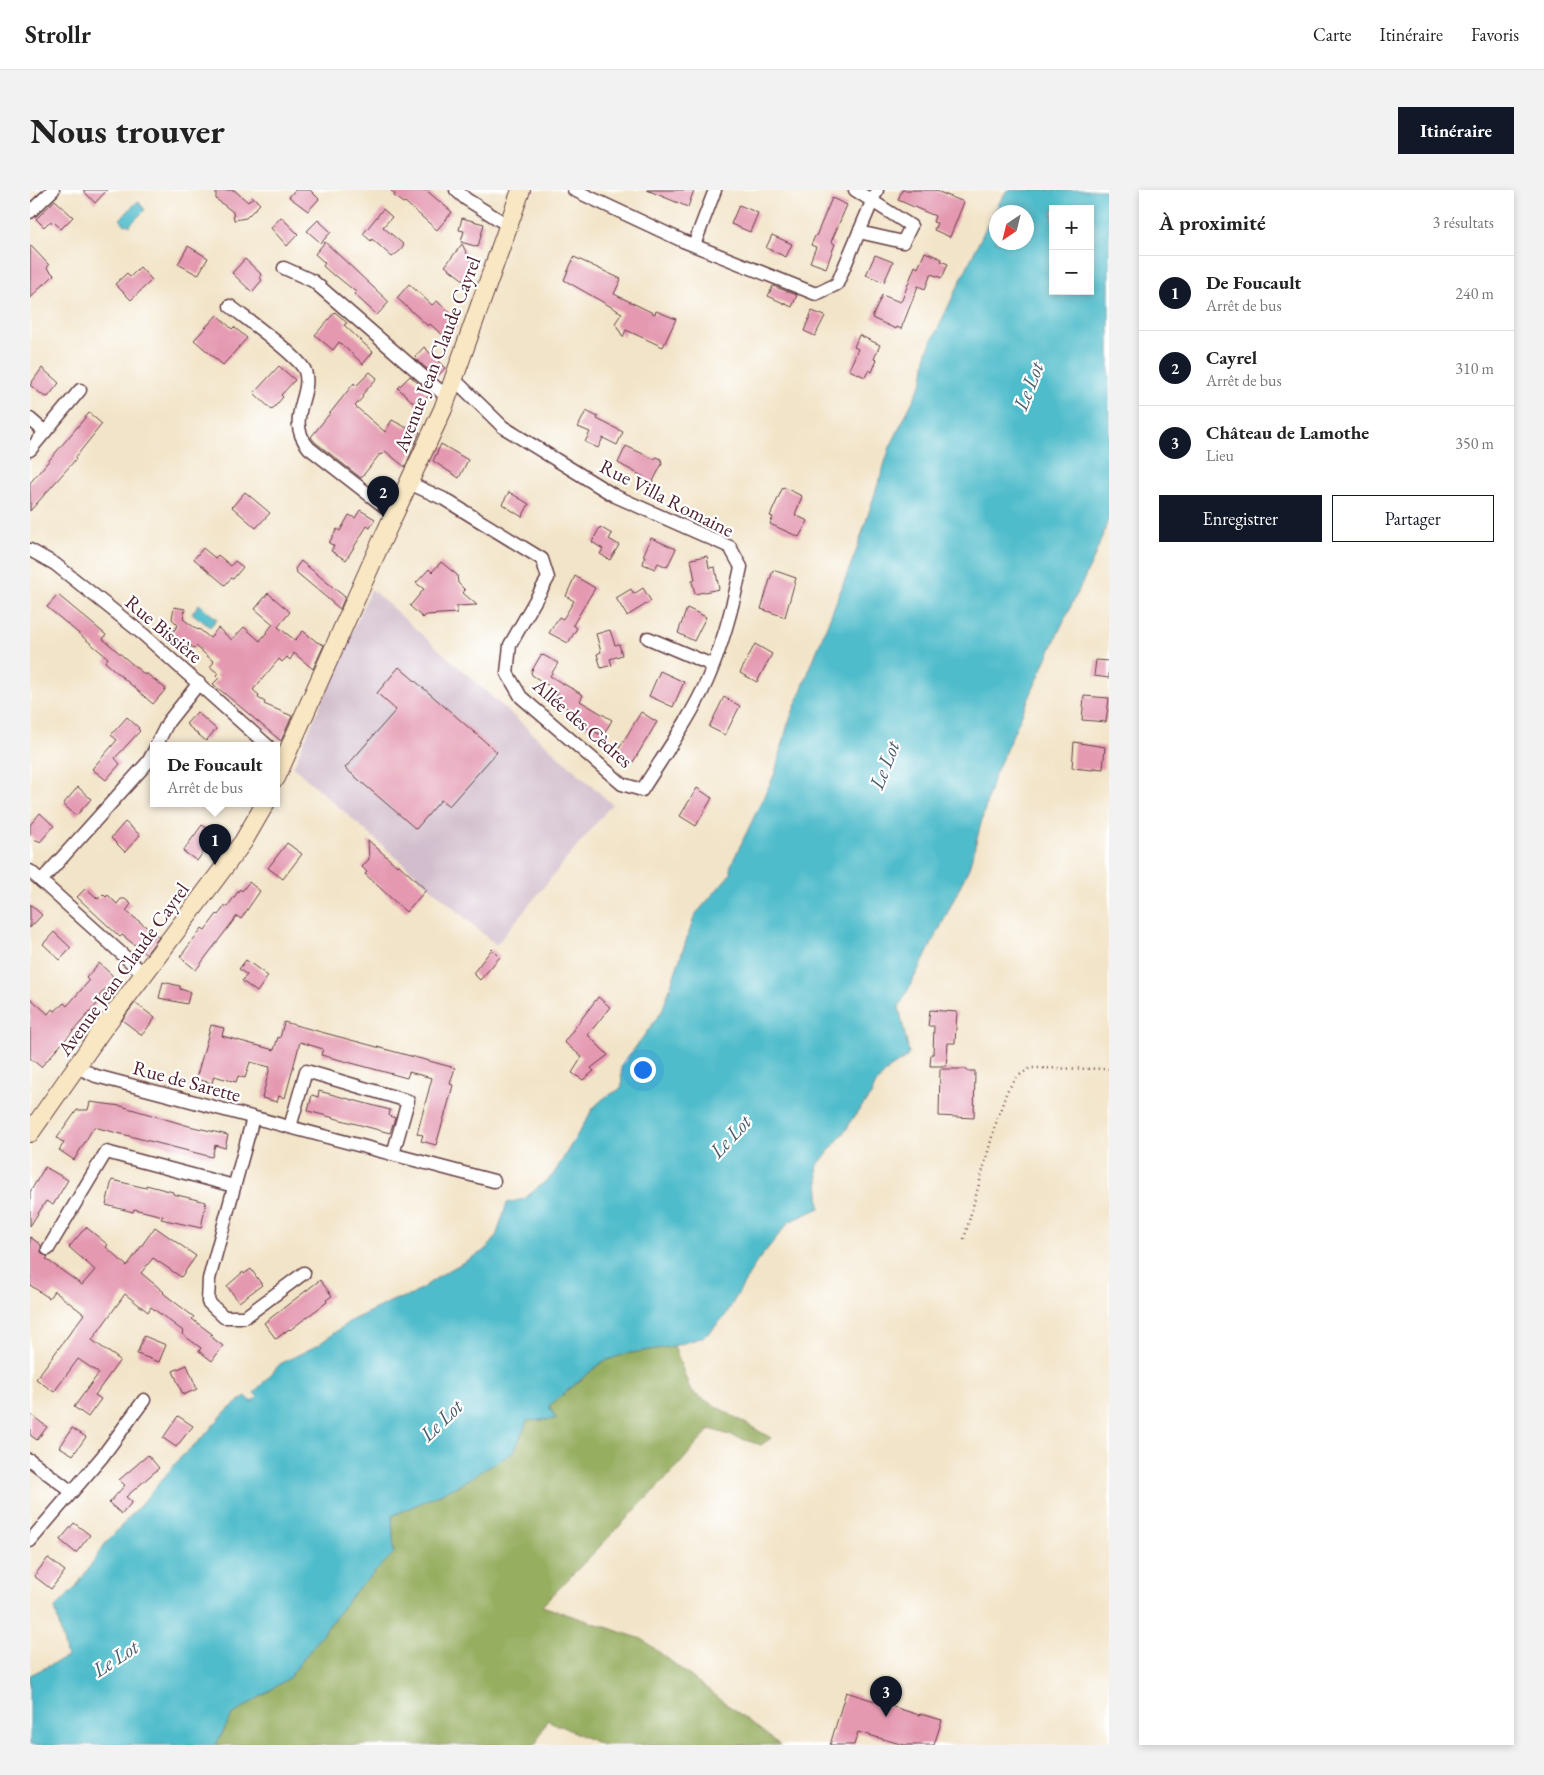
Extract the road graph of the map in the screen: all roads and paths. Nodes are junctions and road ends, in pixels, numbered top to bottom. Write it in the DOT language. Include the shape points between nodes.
graph roads {
  1 [pos="53,190"];
  2 [pos="456,190"];
  3 [pos="521,190"];
  4 [pos="574,190"];
  5 [pos="715,190"];
  6 [pos="855,190"];
  7 [pos="875,195"];
  8 [pos="30,212"];
  9 [pos="508,226"];
  10 [pos="859,232"];
  11 [pos="694,245"];
  12 [pos="284,268"];
  13 [pos="230,306"];
  14 [pos="454,379"];
  15 [pos="80,390"];
  16 [pos="447,398"];
  17 [pos="30,419"];
  18 [pos="45,432"];
  19 [pos="30,450"];
  20 [pos="409,483"];
  21 [pos="394,514"];
  22 [pos="30,550"];
  23 [pos="648,638"];
  24 [pos="712,665"];
  25 [pos="199,683"];
  26 [pos="158,742"];
  27 [pos="264,742"];
  28 [pos="281,756"];
  29 [pos="663,757"];
  30 [pos="150,758"];
  31 [pos="263,807"];
  32 [pos="30,871"];
  33 [pos="41,882"];
  34 [pos="144,974"];
  35 [pos="77,1067"];
  36 [pos="1109,1069"];
  37 [pos="253,1118"];
  38 [pos="32,1125"];
  39 [pos="290,1127"];
  40 [pos="393,1154"];
  41 [pos="494,1180"];
  42 [pos="234,1186"];
  43 [pos="964,1239"];
  44 [pos="48,1249"];
  45 [pos="304,1273"];
  46 [pos="144,1400"];
  47 [pos="30,1460"];
  48 [pos="72,1492"];
  49 [pos="30,1541"];
  1 -- 8 [label="street"];
  2 -- 9 [label="street"];
  3 -- 9 [label="main road, Avenue Jean Claude Cayrel"];
  4 -- 11 [label="street"];
  5 -- 11 [label="street"];
  6 -- 7 [label="street"];
  7 -- 10 [label="street"];
  7 -- 10 [label="street" via="911,226 903,242"];
  9 -- 14 [label="main road, Avenue Jean Claude Cayrel"];
  10 -- 11 [label="street" via="837,284 816,294"];
  12 -- 16 [label="street" via="313,281"];
  13 -- 21 [label="street" via="294,357 304,369 306,384 299,417 302,440"];
  14 -- 16 [label="main road, Avenue Jean Claude Cayrel"];
  14 -- 24 [label="street, Rue Villa Romaine" via="503,427 615,496 730,547 741,567 732,610"];
  15 -- 18 [label="street"];
  16 -- 20 [label="main road, Avenue Jean Claude Cayrel"];
  17 -- 18 [label="street"];
  18 -- 19 [label="street"];
  20 -- 21 [label="main road, Avenue Jean Claude Cayrel"];
  20 -- 29 [label="street, Allée des Cèdres" via="444,499 542,558 548,578 510,646 507,673 521,697 622,784 642,790"];
  21 -- 28 [label="main road, Avenue Jean Claude Cayrel"];
  22 -- 25 [label="street, Rue Bissière" via="55,564"];
  23 -- 24 [label="street"];
  24 -- 29 [label="street, Rue Villa Romaine"];
  25 -- 26 [label="street" via="168,722"];
  25 -- 27 [label="street, Rue Bissière"];
  30 -- 33 [label="street"];
  31 -- 34 [label="main road, Avenue Jean Claude Cayrel" via="244,842"];
  32 -- 33 [label="street"];
  33 -- 34 [label="street"];
  34 -- 35 [label="main road, Avenue Jean Claude Cayrel"];
  35 -- 37 [label="street, Rue de Sarette" via="96,1076"];
  35 -- 38 [label="main road, Avenue Jean Claude Cayrel"];
  36 -- 43 [label="path" via="1030,1068 1017,1076 1007,1091 998,1117"];
  37 -- 39 [label="street, Rue de Sarette"];
  37 -- 42 [label="street"];
  39 -- 40 [label="street, Rue de Sarette"];
  39 -- 40 [label="street" via="306,1071 408,1101"];
  40 -- 41 [label="street, Rue de Sarette"];
  42 -- 44 [label="street" via="106,1152"];
  42 -- 45 [label="street" via="209,1279 208,1302 224,1317 245,1317"];
  46 -- 48 [label="street"];
  47 -- 48 [label="street"];
  48 -- 49 [label="street"];
}
